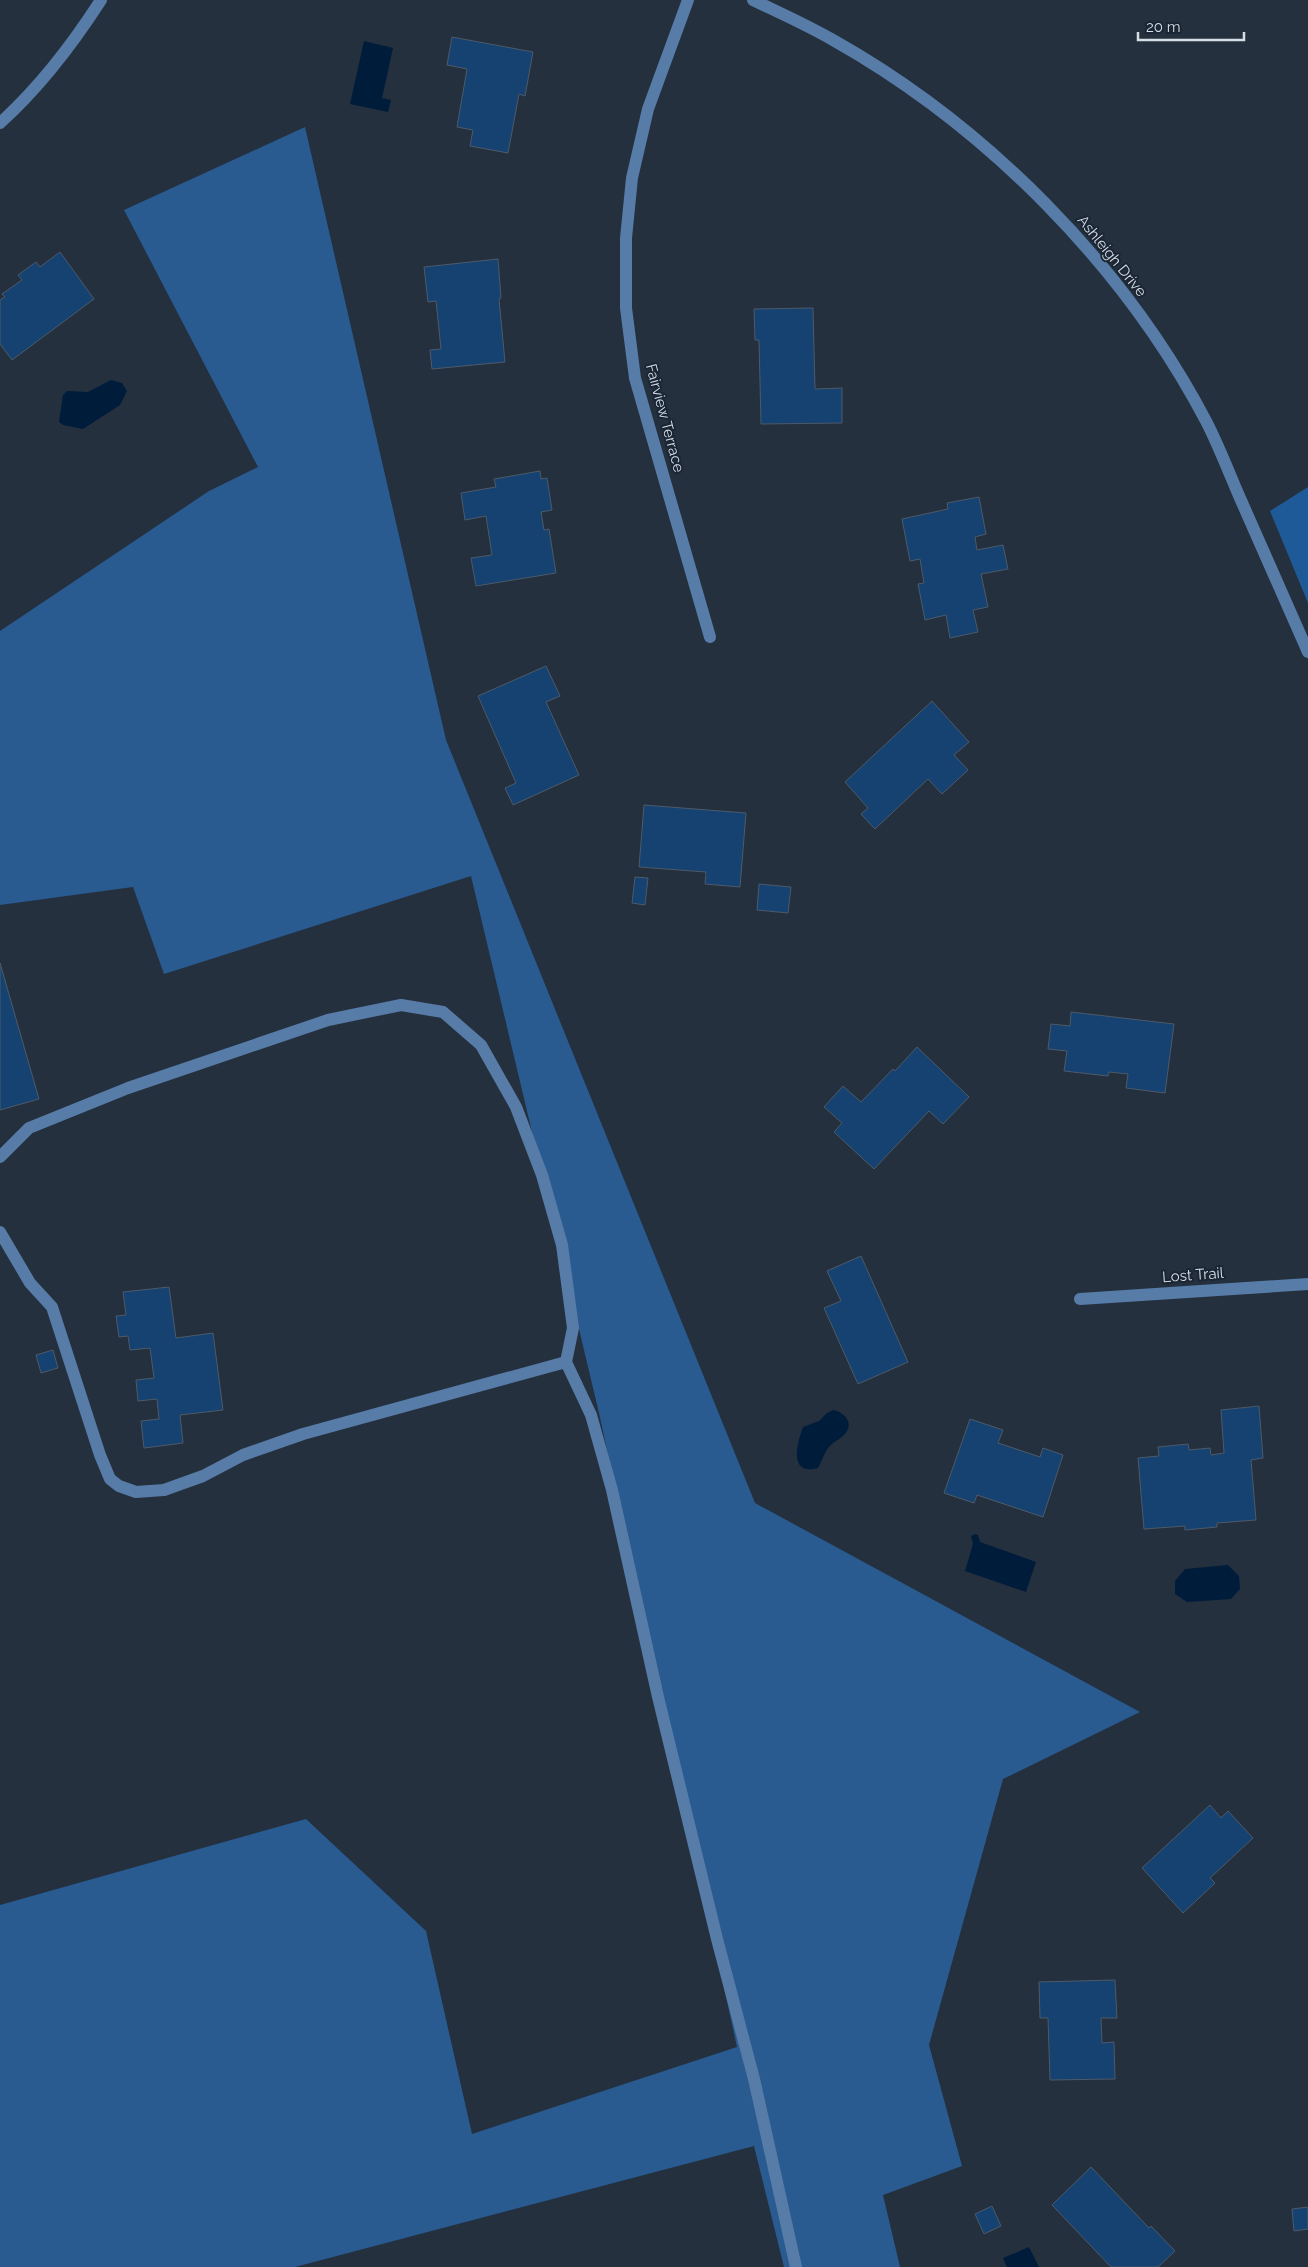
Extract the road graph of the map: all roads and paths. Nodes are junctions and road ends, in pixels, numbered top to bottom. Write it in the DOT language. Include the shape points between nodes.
graph roads {
  1 [pos="101,0"];
  2 [pos="688,0"];
  3 [pos="753,0"];
  4 [pos="0,123"];
  5 [pos="710,637"];
  6 [pos="1308,652"];
  7 [pos="0,1157"];
  8 [pos="0,1232"];
  9 [pos="1308,1284"];
  10 [pos="1080,1299"];
  11 [pos="566,1362"];
  12 [pos="796,2267"];
  1 -- 4 [label="street" via="72,44 18,107"];
  2 -- 5 [label="street, Fairview Terrace" via="648,109 632,178 626,238 626,308 636,378"];
  3 -- 6 [label="street, Ashleigh Drive" via="833,40 918,94 998,158 1058,217 1113,280 1163,349 1207,422"];
  7 -- 11 [label="street" via="29,1128 128,1088 328,1020 401,1005 443,1012 481,1045 516,1107 542,1175 563,1254 573,1328"];
  8 -- 11 [label="street" via="30,1284 52,1307 110,1479 136,1492 164,1490 203,1476 243,1455 303,1434"];
  9 -- 10 [label="street, Lost Trail"];
  11 -- 12 [label="street" via="591,1415 612,1490 658,1697 754,2079"];
}
